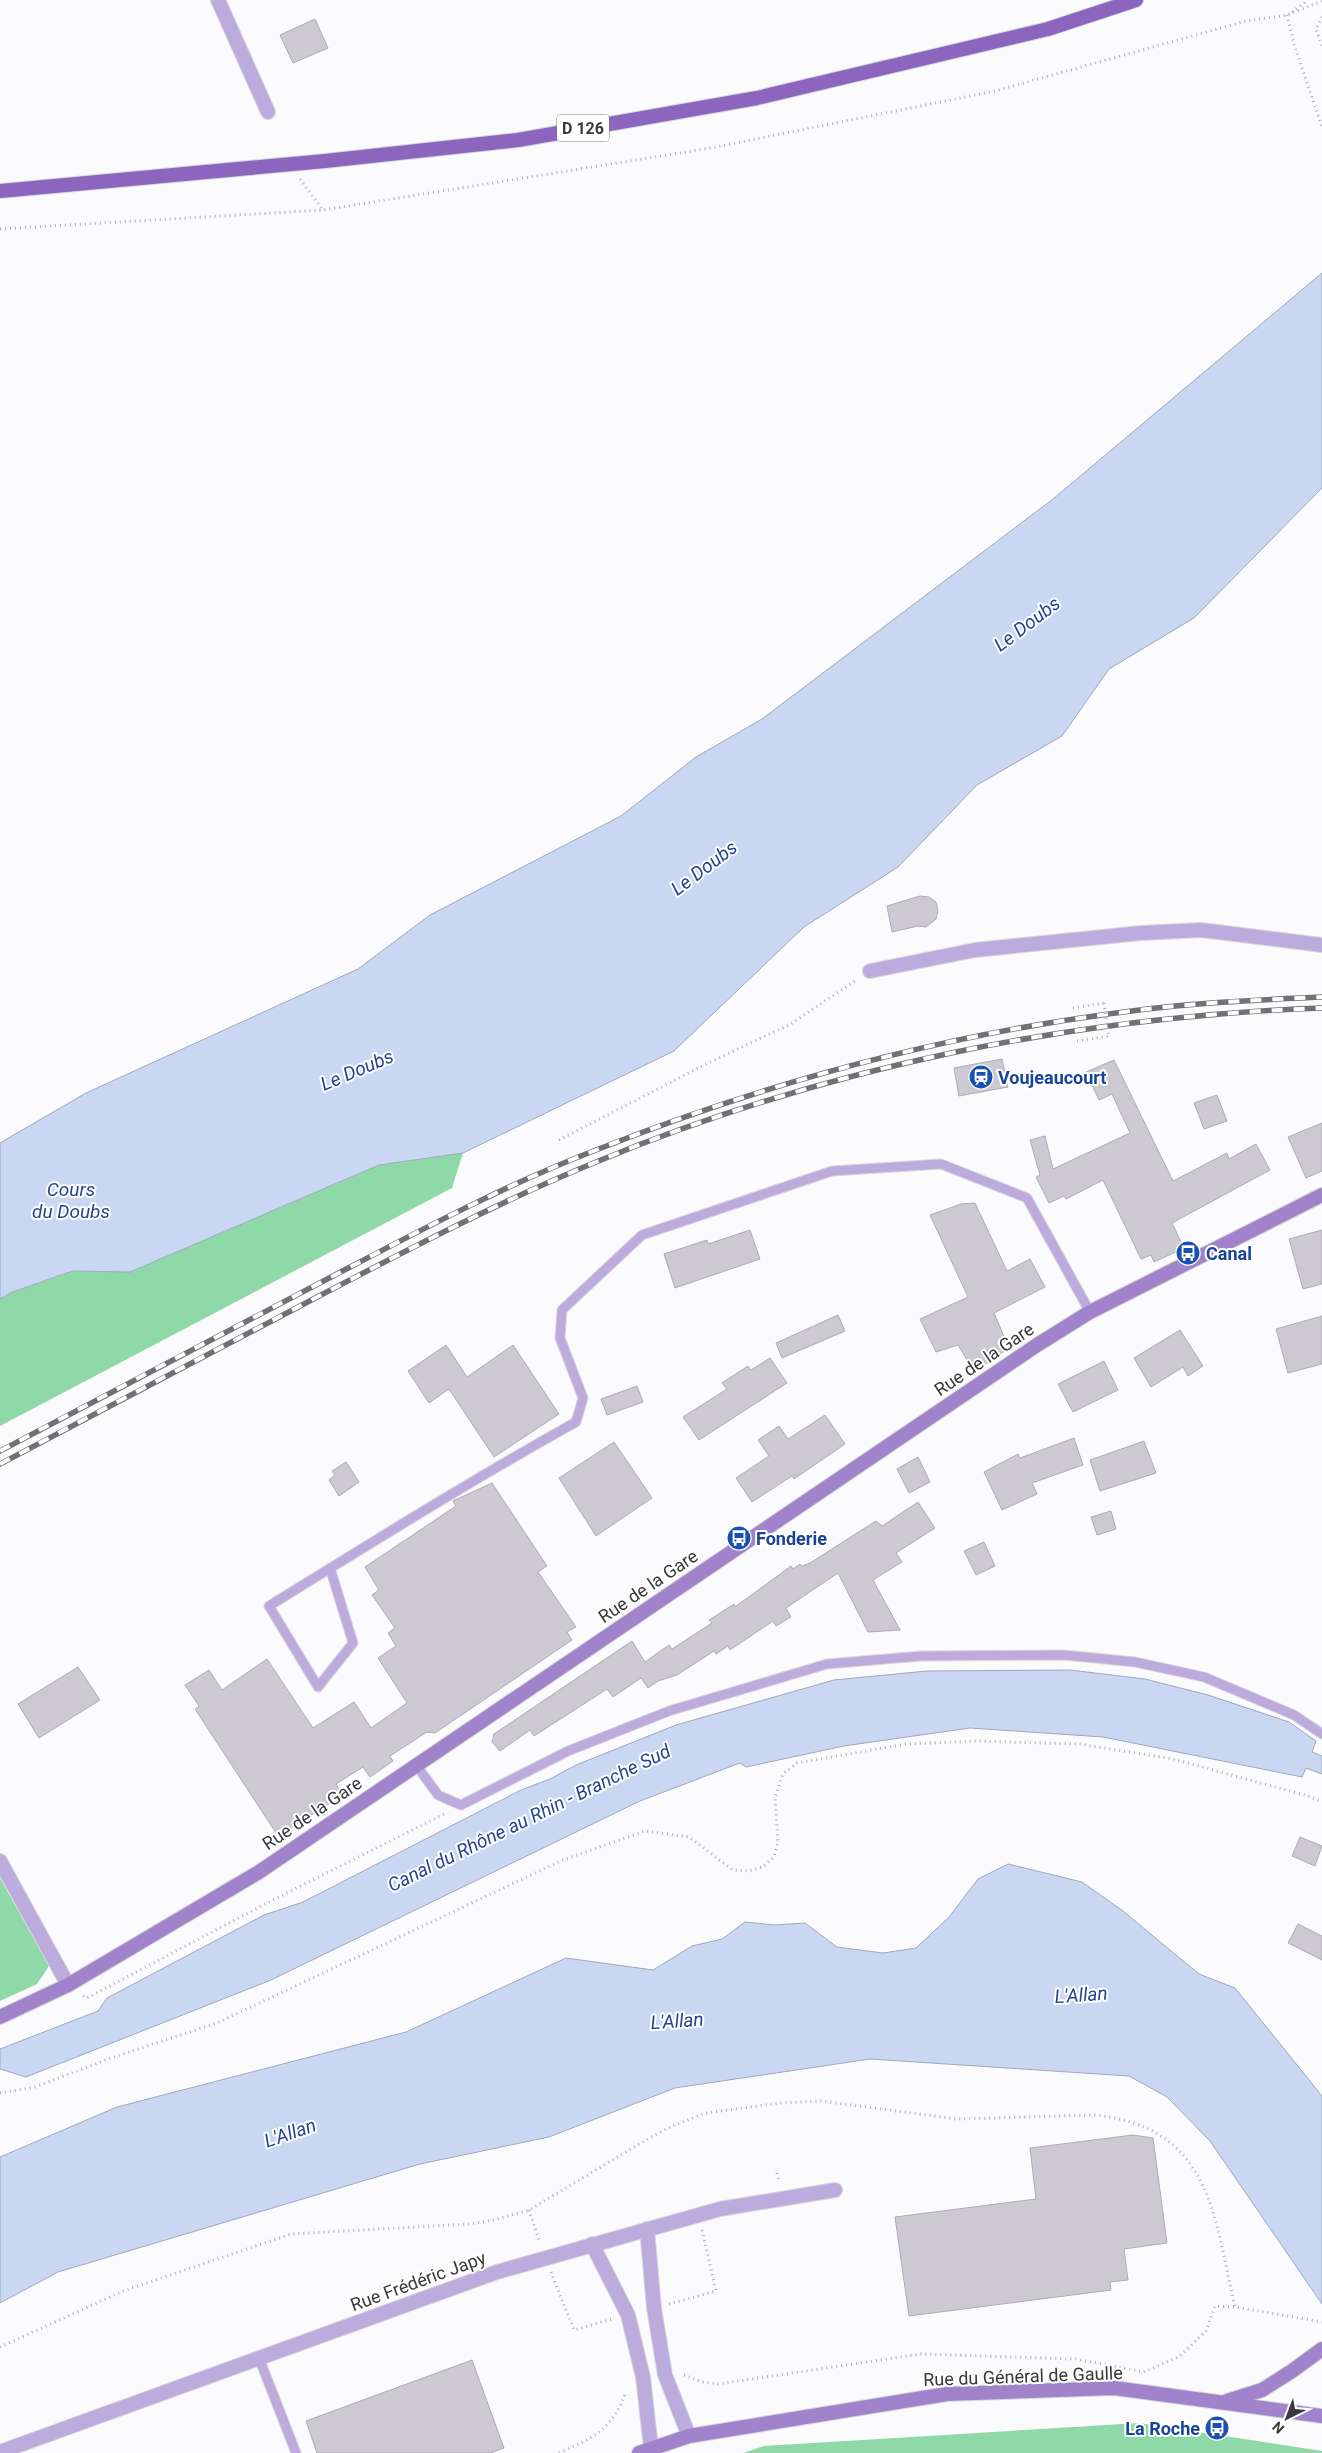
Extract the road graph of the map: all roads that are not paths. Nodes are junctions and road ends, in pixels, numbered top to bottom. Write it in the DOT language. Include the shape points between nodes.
graph roads {
  1 [pos="218,0"];
  2 [pos="1136,0"];
  3 [pos="268,112"];
  4 [pos="0,182"];
  5 [pos="0,189"];
  6 [pos="18,189"];
  7 [pos="1322,945"];
  8 [pos="870,972"];
  9 [pos="1322,1196"];
  10 [pos="1090,1312"];
  11 [pos="330,1568"];
  12 [pos="1322,1734"];
  13 [pos="416,1766"];
  14 [pos="0,1860"];
  15 [pos="68,1985"];
  16 [pos="0,2017"];
  17 [pos="835,2190"];
  18 [pos="647,2229"];
  19 [pos="592,2244"];
  20 [pos="1322,2349"];
  21 [pos="259,2358"];
  22 [pos="1223,2403"];
  23 [pos="1322,2416"];
  24 [pos="689,2436"];
  25 [pos="645,2450"];
  26 [pos="0,2452"];
  27 [pos="296,2453"];
  1 -- 3 [label="street"];
  2 -- 6 [label="main road, D 126" via="1048,29 757,98 518,140"];
  4 -- 6 [label="lane"];
  5 -- 6 [label="main road, D 126"];
  7 -- 8 [label="street" via="1201,930 1141,932 975,950"];
  9 -- 10 [label="main road, Rue de la Gare"];
  10 -- 11 [label="lane" via="1027,1198 941,1164 832,1172 642,1235 562,1310 560,1338 583,1398 576,1422 470,1482"];
  10 -- 13 [label="main road, Rue de la Gare"];
  11 -- 11 [label="lane" via="269,1606 318,1688 353,1643"];
  12 -- 13 [label="lane" via="1294,1715 1204,1677 1135,1662 1064,1656 921,1656 827,1664 670,1711 568,1752 461,1806 438,1795"];
  13 -- 15 [label="main road, Rue de la Gare" via="259,1872"];
  14 -- 15 [label="street"];
  15 -- 16 [label="main road, Rue de la Gare"];
  17 -- 18 [label="street, Rue Frédéric Japy" via="720,2209"];
  18 -- 19 [label="street, Rue Frédéric Japy"];
  18 -- 24 [label="street" via="654,2308 665,2375"];
  19 -- 21 [label="street, Rue Frédéric Japy" via="544,2254"];
  19 -- 25 [label="street" via="628,2315 643,2376"];
  20 -- 22 [label="main road" via="1262,2390"];
  21 -- 26 [label="street, Rue Frédéric Japy"];
  21 -- 27 [label="lane"];
  22 -- 23 [label="main road, Rue du Général de Gaulle"];
  22 -- 24 [label="main road, Rue du Général de Gaulle" via="1114,2388 947,2394"];
  24 -- 25 [label="main road, Rue du Général de Gaulle"];
}
